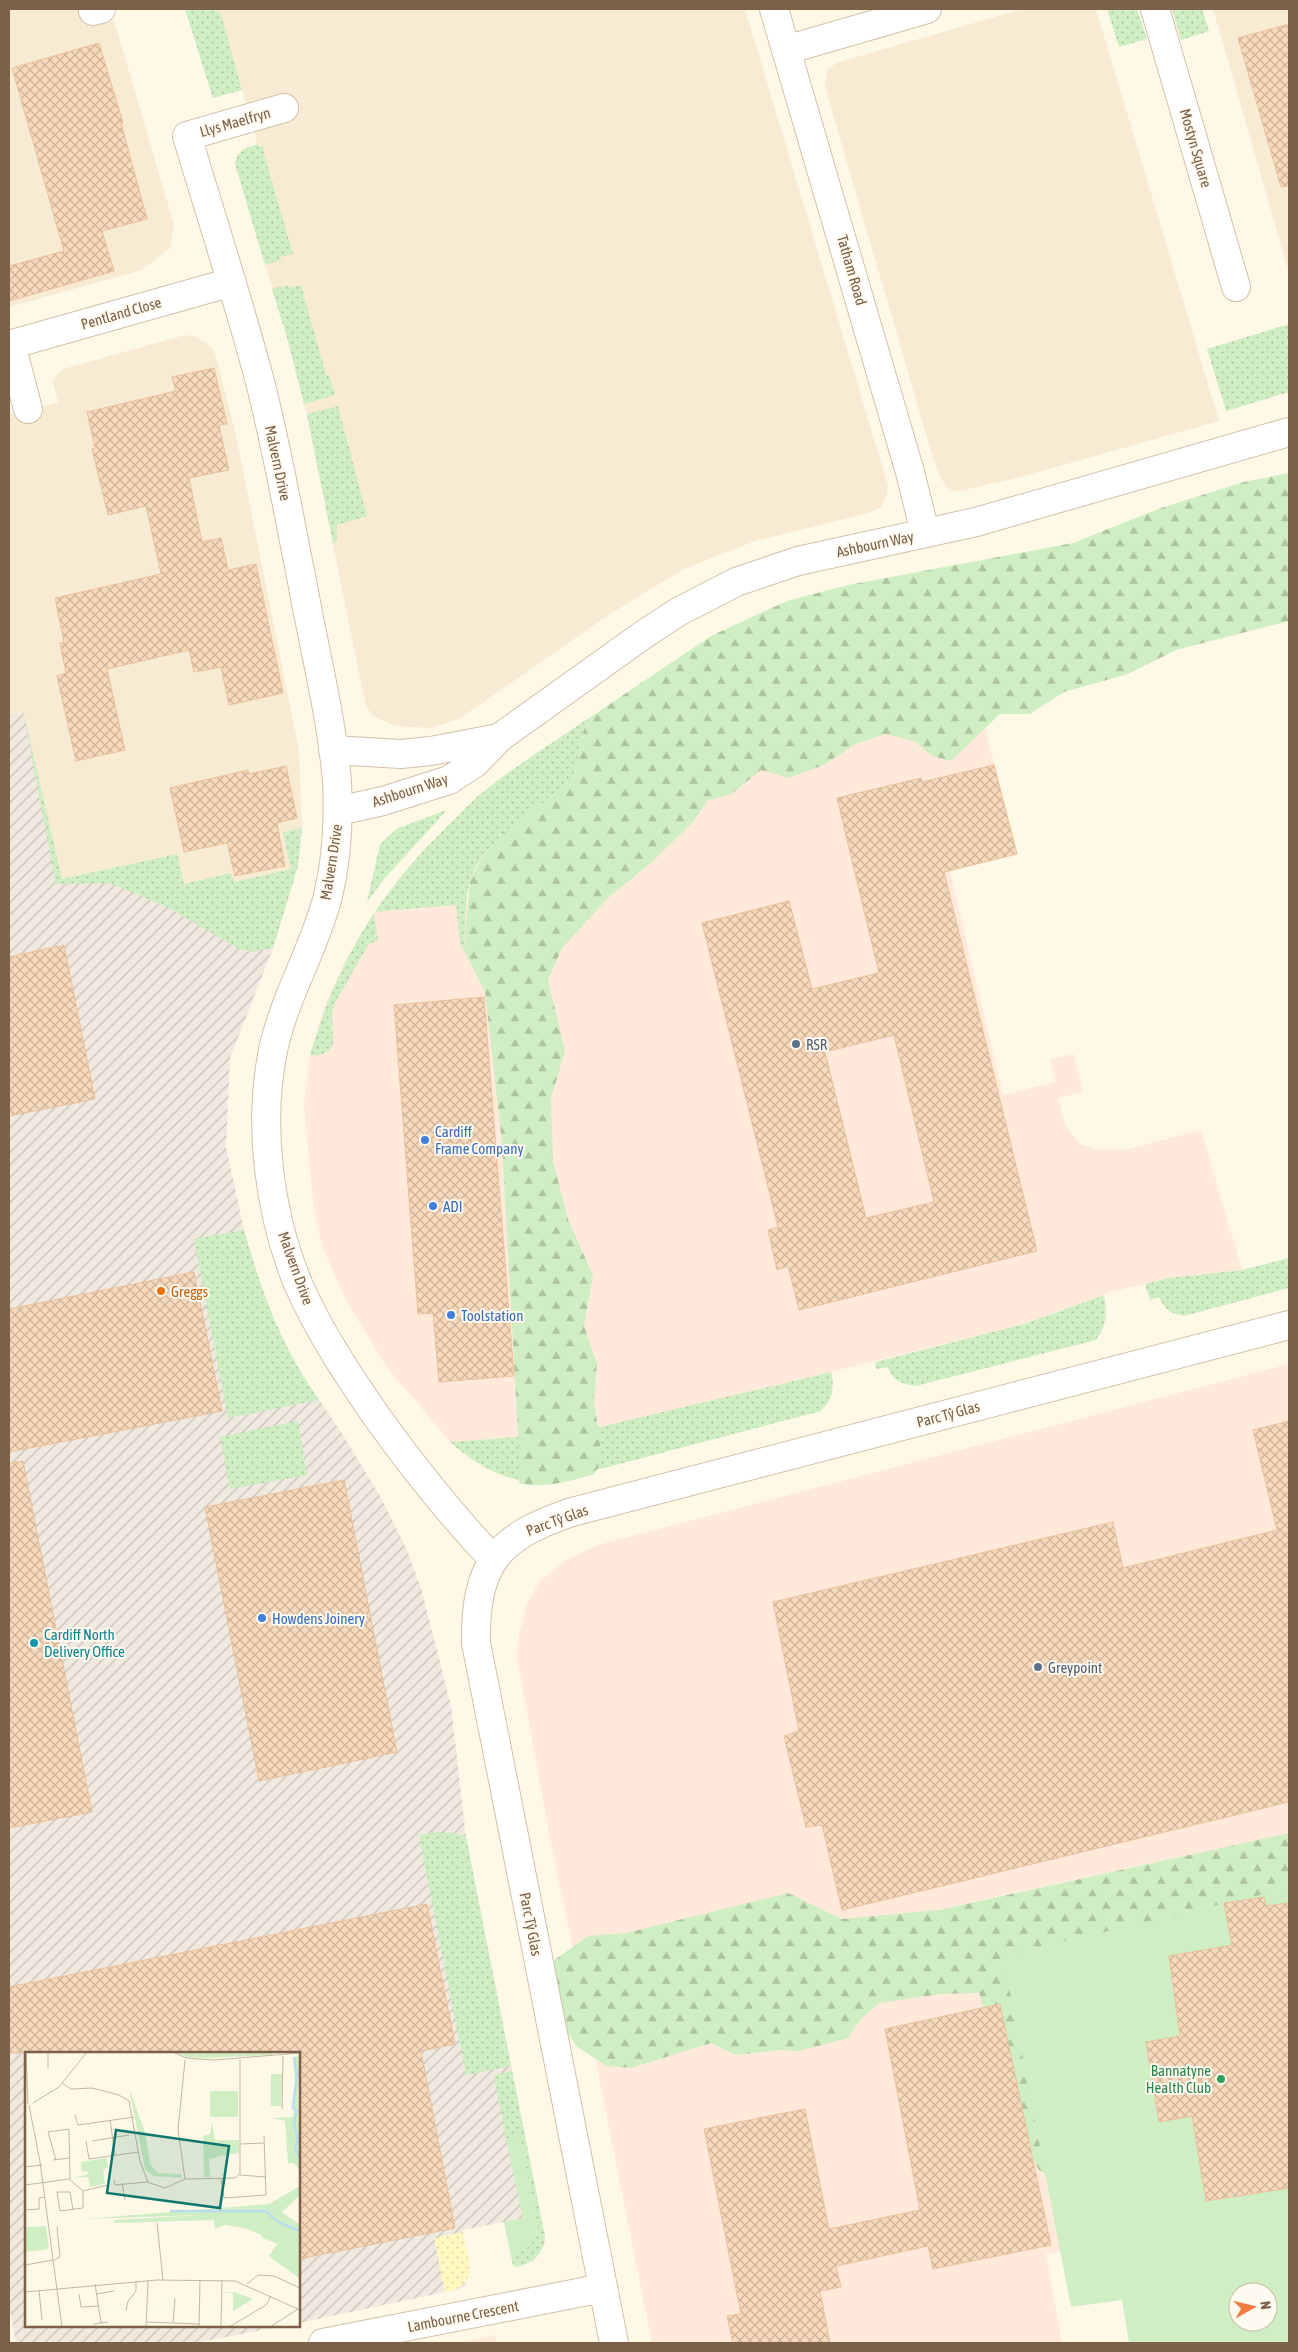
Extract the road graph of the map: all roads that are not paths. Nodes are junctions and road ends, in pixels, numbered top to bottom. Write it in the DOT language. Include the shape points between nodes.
graph roads {
  1 [pos="774,9"];
  2 [pos="927,9"];
  3 [pos="1155,9"];
  4 [pos="786,50"];
  5 [pos="284,108"];
  6 [pos="187,136"];
  7 [pos="232,282"];
  8 [pos="1236,287"];
  9 [pos="10,345"];
  10 [pos="28,409"];
  11 [pos="1289,432"];
  12 [pos="925,533"];
  13 [pos="499,738"];
  14 [pos="333,750"];
  15 [pos="338,811"];
  16 [pos="1289,1325"];
  17 [pos="493,1559"];
  18 [pos="603,2288"];
  19 [pos="323,2343"];
  20 [pos="614,2343"];
  1 -- 4 [label="street, Tatham Road"];
  2 -- 4 [label="street"];
  3 -- 8 [label="street, Mostyn Square"];
  4 -- 12 [label="street, Tatham Road"];
  5 -- 6 [label="street, Llys Maelfryn"];
  6 -- 7 [label="street, Malvern Drive"];
  7 -- 9 [label="street, Pentland Close"];
  7 -- 14 [label="street, Malvern Drive" via="278,460"];
  9 -- 10 [label="street, Pentland Close"];
  11 -- 12 [label="street, Ashbourn Way" via="976,522"];
  12 -- 13 [label="street, Ashbourn Way" via="798,561 713,593 643,635"];
  13 -- 14 [label="street, Ashbourn Way" via="400,754"];
  13 -- 15 [label="street, Ashbourn Way" via="475,763 449,780 384,801"];
  14 -- 15 [label="street, Malvern Drive"];
  15 -- 17 [label="street, Malvern Drive" via="328,897 289,996 274,1046 267,1132 277,1212 299,1285 317,1323 350,1377 413,1468"];
  16 -- 17 [label="street, Parc Tŷ Glas" via="572,1512 532,1526"];
  17 -- 18 [label="street, Parc Tŷ Glas" via="480,1593 476,1643"];
  18 -- 19 [label="street, Lambourne Crescent"];
  18 -- 20 [label="street, Parc Tŷ Glas"];
}
